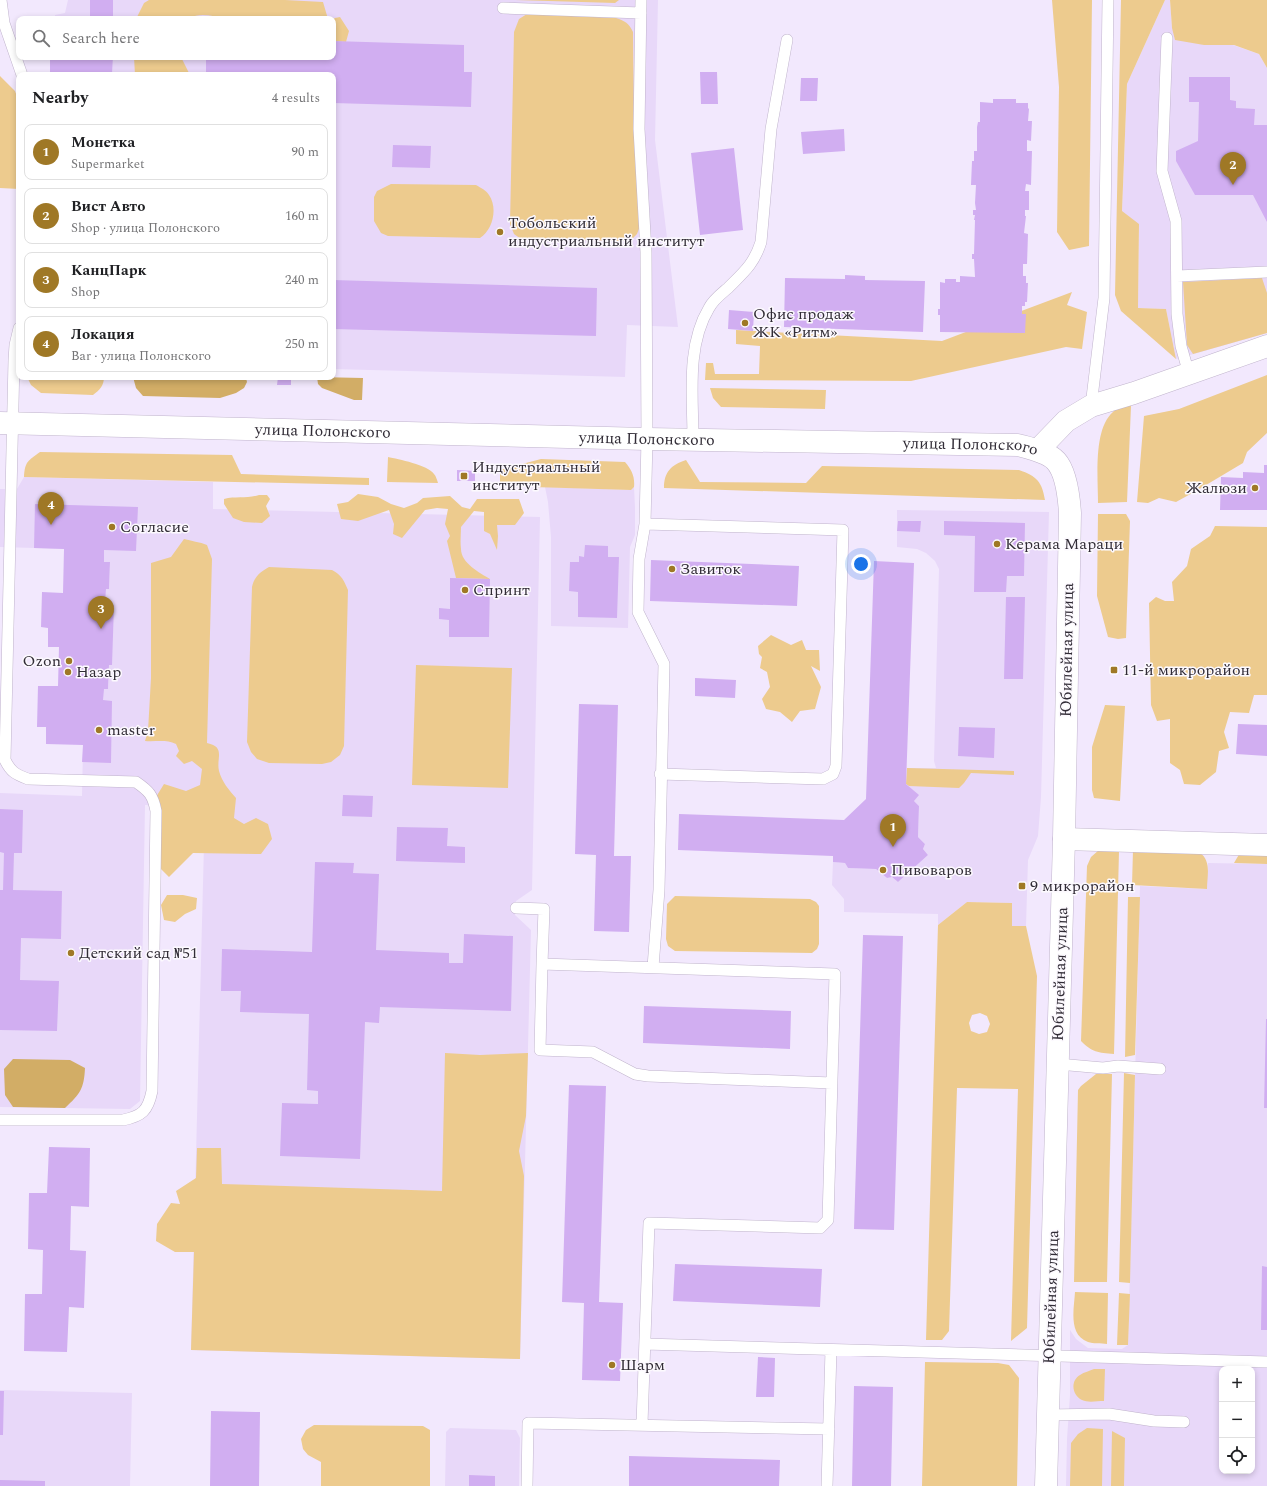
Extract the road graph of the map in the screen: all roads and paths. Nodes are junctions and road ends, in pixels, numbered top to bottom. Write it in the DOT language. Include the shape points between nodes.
graph roads {
  1 [pos="1,0"];
  2 [pos="641,0"];
  3 [pos="1108,0"];
  4 [pos="503,8"];
  5 [pos="641,13"];
  6 [pos="1167,38"];
  7 [pos="787,40"];
  8 [pos="16,58"];
  9 [pos="17,60"];
  10 [pos="21,72"];
  11 [pos="1267,272"];
  12 [pos="1177,276"];
  13 [pos="16,341"];
  14 [pos="1267,346"];
  15 [pos="1189,374"];
  16 [pos="1091,406"];
  17 [pos="6,423"];
  18 [pos="647,439"];
  19 [pos="693,439"];
  20 [pos="1038,450"];
  21 [pos="645,524"];
  22 [pos="660,774"];
  23 [pos="1064,840"];
  24 [pos="1267,845"];
  25 [pos="516,908"];
  26 [pos="542,964"];
  27 [pos="653,967"];
  28 [pos="1058,1064"];
  29 [pos="1160,1068"];
  30 [pos="832,1083"];
  31 [pos="0,1120"];
  32 [pos="645,1344"];
  33 [pos="830,1350"];
  34 [pos="1050,1356"];
  35 [pos="1267,1362"];
  36 [pos="1048,1416"];
  37 [pos="1184,1422"];
  38 [pos="642,1424"];
  39 [pos="829,1429"];
  40 [pos="526,1486"];
  41 [pos="827,1486"];
  42 [pos="1046,1486"];
  1 -- 8 [label="lane" via="4,23"];
  2 -- 5 [label="lane"];
  3 -- 16 [label="lane" via="1104,298"];
  4 -- 5 [label="lane"];
  5 -- 18 [label="lane" via="639,129 646,252"];
  6 -- 12 [label="lane" via="1162,171 1176,221"];
  7 -- 19 [label="lane" via="771,129 761,242 749,267 709,307 700,328 693,367"];
  9 -- 10 [label="lane"];
  11 -- 12 [label="lane"];
  12 -- 15 [label="lane" via="1177,314 1181,346"];
  13 -- 17 [label="lane"];
  14 -- 15 [label="main road, улица Полонского"];
  15 -- 16 [label="main road, улица Полонского"];
  16 -- 20 [label="main road, улица Полонского" via="1066,421"];
  17 -- 18 [label="main road, улица Полонского"];
  17 -- 31 [label="lane" via="5,760 16,775 28,779 136,782 147,789 154,799 156,811 152,1091 149,1104 138,1117 124,1120"];
  18 -- 19 [label="main road, улица Полонского"];
  18 -- 21 [label="lane"];
  19 -- 20 [label="main road, улица Полонского" via="994,444 1018,445"];
  20 -- 23 [label="main road, Юбилейная улица" via="1056,461 1069,496"];
  21 -- 22 [label="lane" via="639,559 638,612 664,664"];
  21 -- 22 [label="lane" via="843,530 836,766 833,774 823,779"];
  22 -- 27 [label="lane" via="659,890"];
  23 -- 24 [label="main road"];
  23 -- 28 [label="main road, Юбилейная улица"];
  25 -- 26 [label="lane" via="544,909"];
  26 -- 27 [label="lane"];
  26 -- 30 [label="lane" via="540,1050 593,1052 635,1074 648,1076"];
  27 -- 30 [label="lane" via="835,974"];
  28 -- 29 [label="lane" via="1103,1068"];
  28 -- 34 [label="main road, Юбилейная улица"];
  30 -- 32 [label="lane" via="828,1220 820,1228 649,1223"];
  32 -- 33 [label="lane"];
  32 -- 38 [label="lane"];
  33 -- 34 [label="lane"];
  33 -- 39 [label="lane"];
  34 -- 35 [label="lane"];
  34 -- 36 [label="main road, Юбилейная улица"];
  36 -- 37 [label="lane" via="1109,1414 1154,1421"];
  36 -- 42 [label="main road, Юбилейная улица"];
  38 -- 39 [label="lane"];
  38 -- 40 [label="lane" via="528,1422"];
  39 -- 41 [label="lane"];
}
